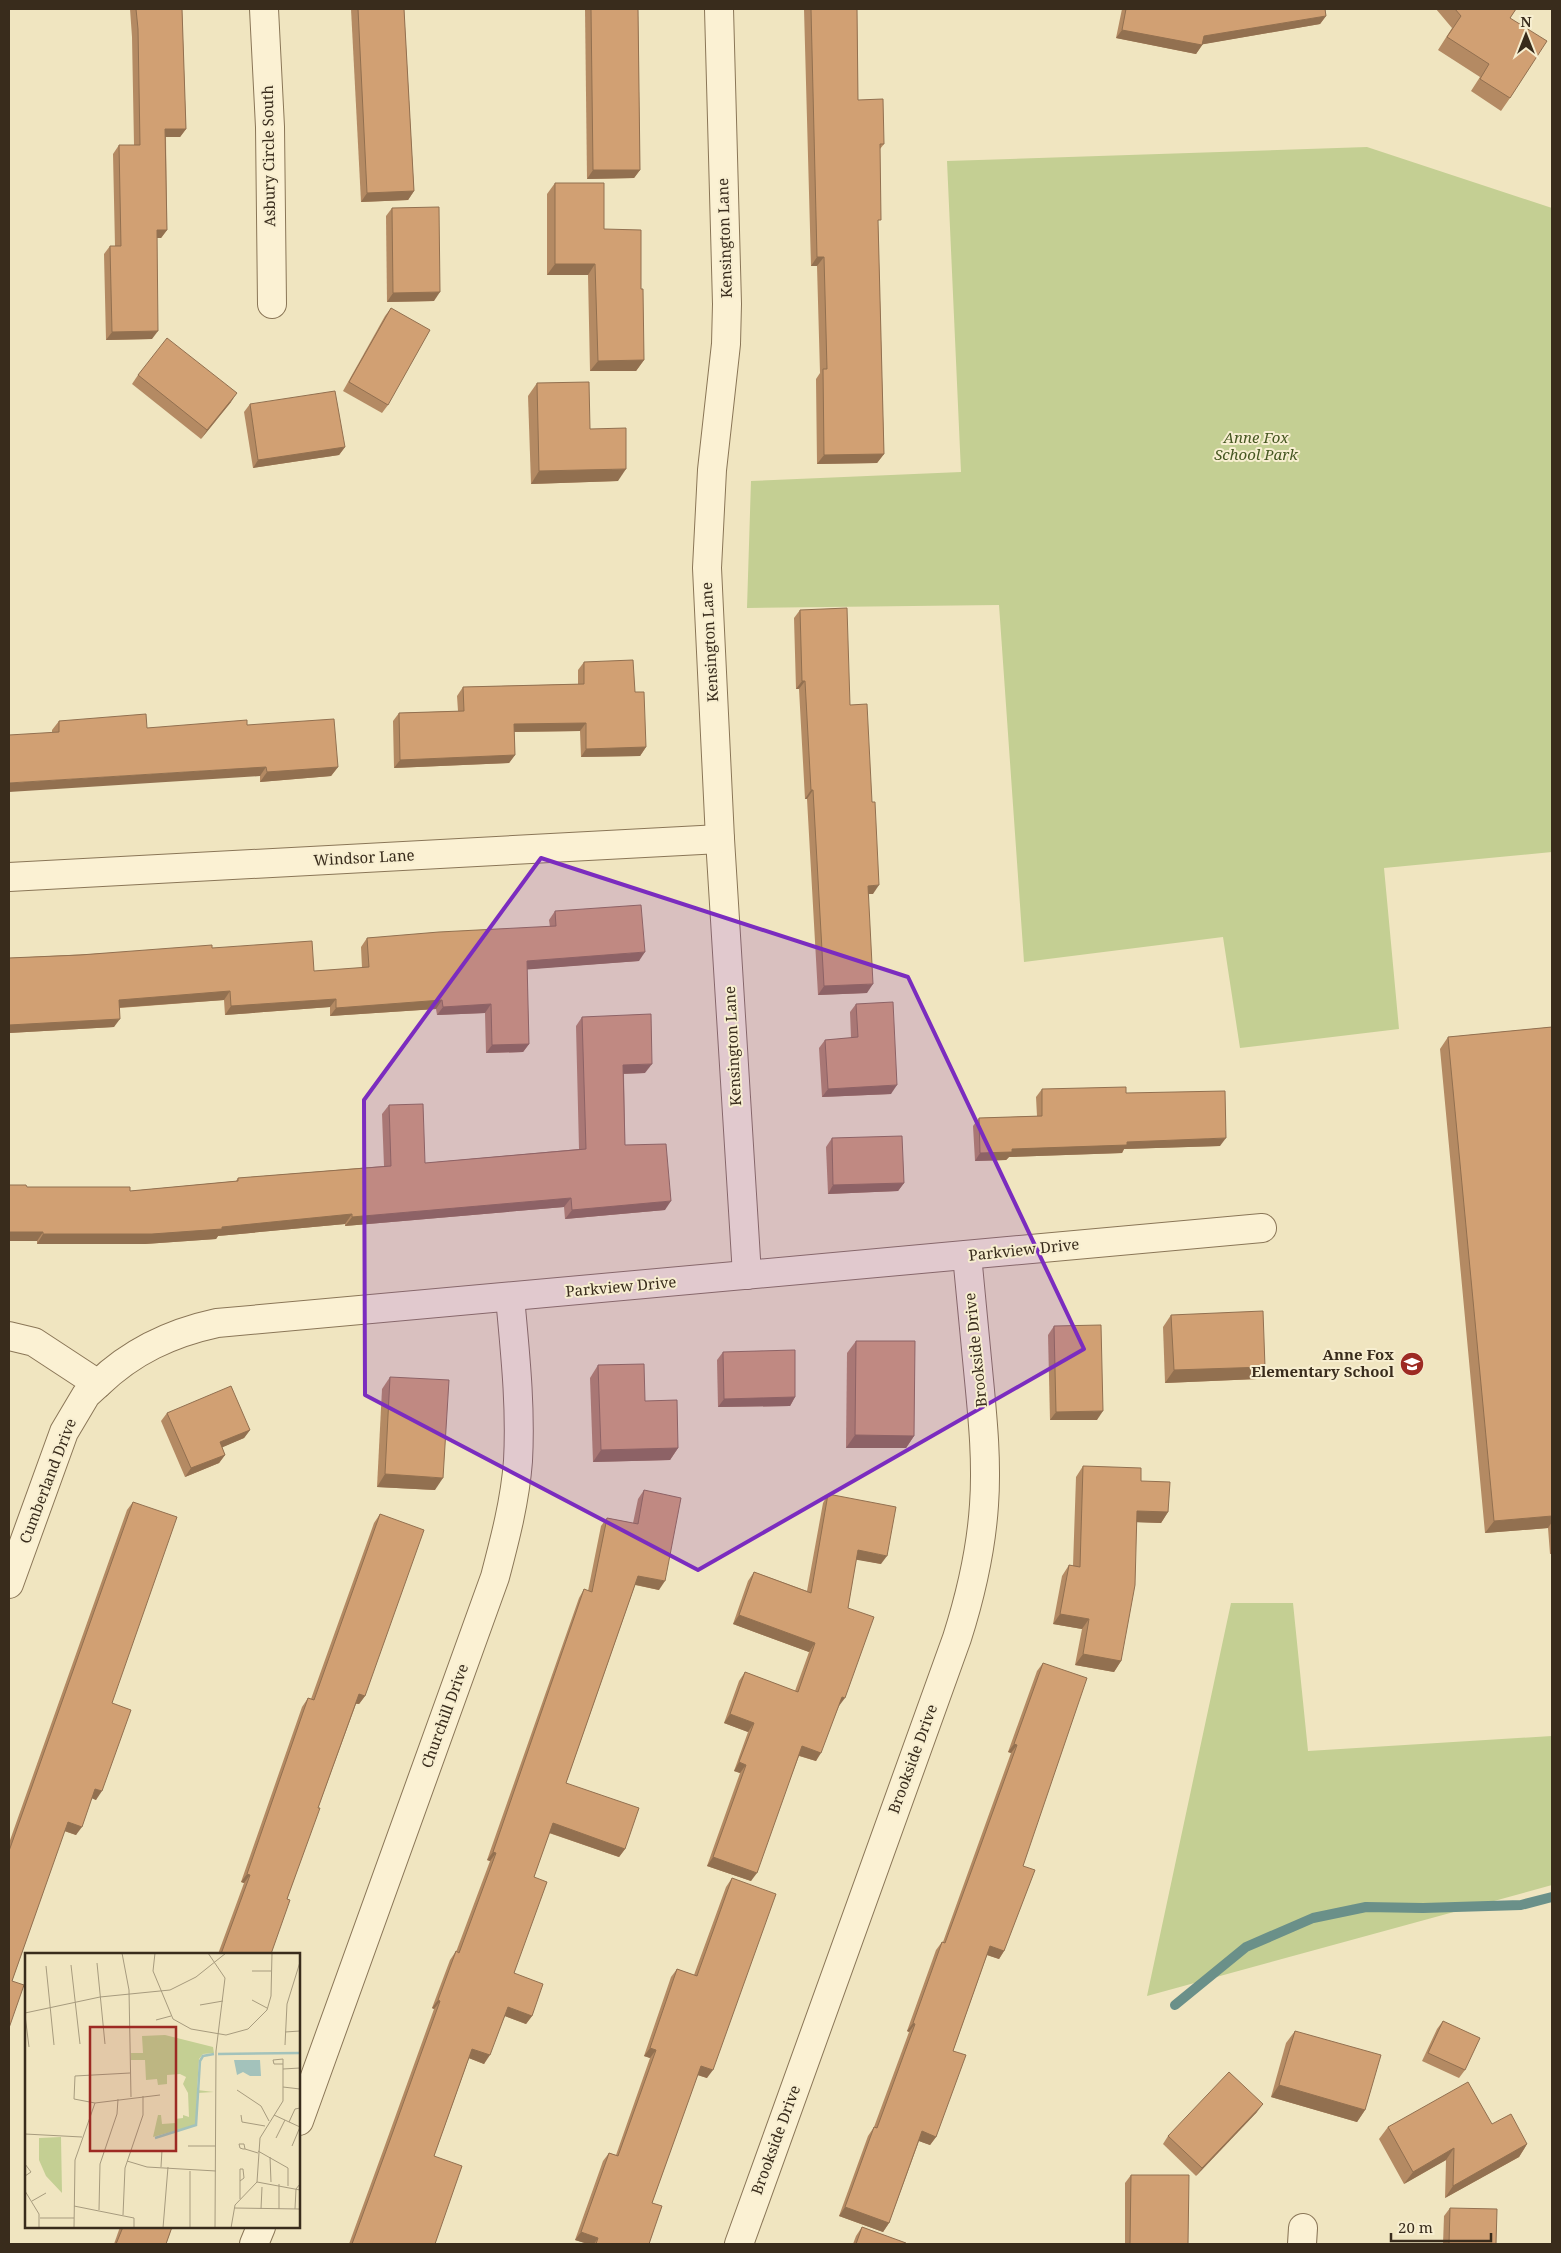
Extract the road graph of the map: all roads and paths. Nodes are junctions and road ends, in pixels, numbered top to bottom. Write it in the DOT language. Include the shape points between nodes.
graph roads {
  1 [pos="264,9"];
  2 [pos="719,9"];
  3 [pos="272,304"];
  4 [pos="720,839"];
  5 [pos="9,877"];
  6 [pos="1262,1228"];
  7 [pos="967,1255"];
  8 [pos="747,1275"];
  9 [pos="510,1297"];
  10 [pos="9,1336"];
  11 [pos="98,1384"];
  12 [pos="9,1584"];
  13 [pos="300,2118"];
  14 [pos="261,2228"];
  15 [pos="254,2244"];
  16 [pos="738,2244"];
  1 -- 3 [label="street, Asbury Circle South" via="270,127"];
  2 -- 4 [label="street, Kensington Lane" via="727,304 726,344 711,479 707,568"];
  4 -- 5 [label="street, Windsor Lane"];
  4 -- 8 [label="street, Kensington Lane"];
  6 -- 7 [label="street, Parkview Drive"];
  7 -- 8 [label="street, Parkview Drive"];
  7 -- 16 [label="street, Brookside Drive" via="984,1429 984,1504 970,1597"];
  8 -- 9 [label="street, Parkview Drive"];
  9 -- 11 [label="street, Parkview Drive" via="217,1323 193,1328 143,1349 115,1367"];
  9 -- 13 [label="street, Churchill Drive" via="519,1413 518,1461 508,1526 495,1577"];
  10 -- 11 [label="street" via="34,1342"];
  11 -- 12 [label="street, Cumberland Drive" via="86,1395 64,1432"];
  14 -- 15 [label="street"];
}
